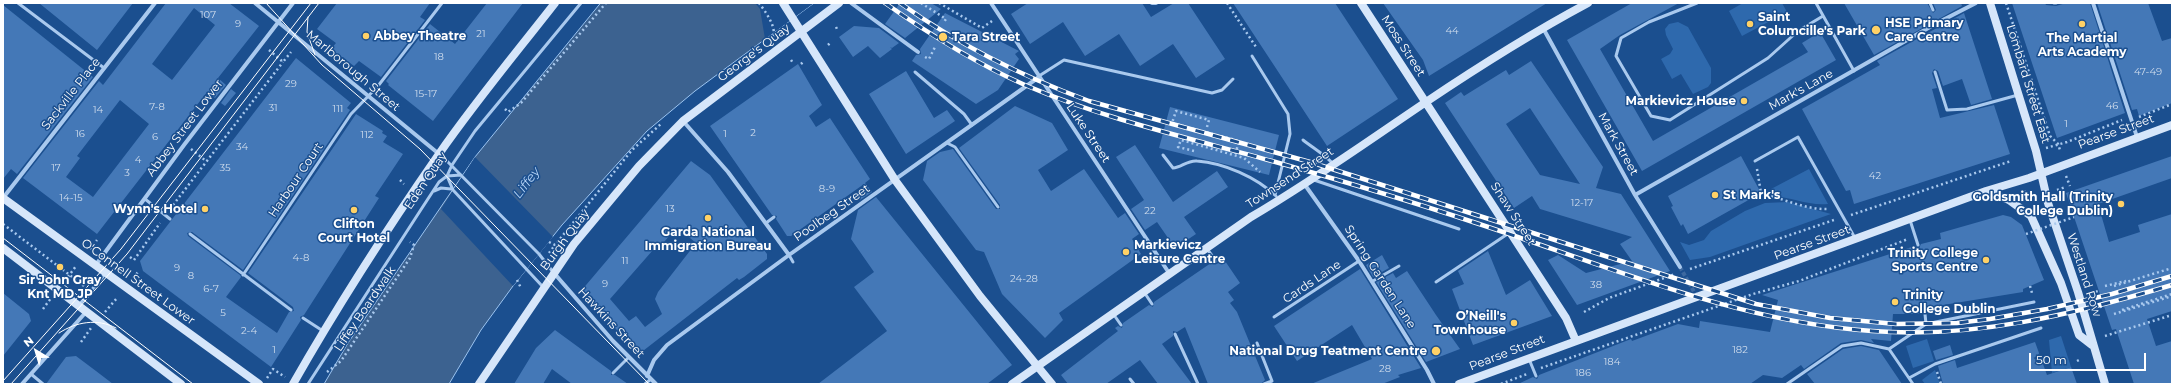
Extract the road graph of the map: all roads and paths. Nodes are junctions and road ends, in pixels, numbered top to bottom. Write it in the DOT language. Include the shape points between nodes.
graph roads {
  1 [pos="18,3"];
  2 [pos="155,3"];
  3 [pos="255,3"];
  4 [pos="294,3"];
  5 [pos="442,3"];
  6 [pos="555,3"];
  7 [pos="581,3"];
  8 [pos="606,3"];
  9 [pos="759,3"];
  10 [pos="783,3"];
  11 [pos="839,3"];
  12 [pos="851,3"];
  13 [pos="920,3"];
  14 [pos="939,3"];
  15 [pos="991,3"];
  16 [pos="1152,3"];
  17 [pos="1156,3"];
  18 [pos="1361,3"];
  19 [pos="1588,3"];
  20 [pos="1697,3"];
  21 [pos="1816,3"];
  22 [pos="1930,3"];
  23 [pos="1976,3"];
  24 [pos="1990,3"];
  25 [pos="2006,3"];
  26 [pos="2093,3"];
  27 [pos="1933,10"];
  28 [pos="1000,16"];
  29 [pos="1823,16"];
  30 [pos="279,22"];
  31 [pos="944,22"];
  32 [pos="1543,28"];
  33 [pos="803,32"];
  34 [pos="774,34"];
  35 [pos="271,43"];
  36 [pos="291,52"];
  37 [pos="918,52"];
  38 [pos="1252,56"];
  39 [pos="283,62"];
  40 [pos="104,68"];
  41 [pos="915,72"];
  42 [pos="1854,72"];
  43 [pos="1935,72"];
  44 [pos="1039,77"];
  45 [pos="1233,79"];
  46 [pos="2018,96"];
  47 [pos="367,97"];
  48 [pos="1426,102"];
  49 [pos="2172,104"];
  50 [pos="505,109"];
  51 [pos="2131,118"];
  52 [pos="683,121"];
  53 [pos="2172,124"];
  54 [pos="972,125"];
  55 [pos="1207,127"];
  56 [pos="2137,136"];
  57 [pos="1303,140"];
  58 [pos="947,143"];
  59 [pos="2058,144"];
  60 [pos="184,145"];
  61 [pos="1178,147"];
  62 [pos="2046,148"];
  63 [pos="2060,150"];
  64 [pos="439,154"];
  65 [pos="1163,155"];
  66 [pos="1235,155"];
  67 [pos="1755,161"];
  68 [pos="2011,161"];
  69 [pos="452,165"];
  70 [pos="1334,165"];
  71 [pos="1260,173"];
  72 [pos="2041,174"];
  73 [pos="446,176"];
  74 [pos="463,176"];
  75 [pos="2066,176"];
  76 [pos="1312,179"];
  77 [pos="400,180"];
  78 [pos="895,180"];
  79 [pos="404,184"];
  80 [pos="1304,185"];
  81 [pos="2070,186"];
  82 [pos="2066,188"];
  83 [pos="453,190"];
  84 [pos="2057,190"];
  85 [pos="1986,191"];
  86 [pos="433,192"];
  87 [pos="2024,192"];
  88 [pos="1635,195"];
  89 [pos="3,198"];
  90 [pos="1277,198"];
  91 [pos="145,199"];
  92 [pos="2031,200"];
  93 [pos="998,208"];
  94 [pos="1833,209"];
  95 [pos="774,217"];
  96 [pos="1844,217"];
  97 [pos="2074,217"];
  98 [pos="170,219"];
  99 [pos="1910,220"];
  100 [pos="766,222"];
  101 [pos="3,224"];
  102 [pos="1459,229"];
  103 [pos="1510,232"];
  104 [pos="190,234"];
  105 [pos="2026,234"];
  106 [pos="1916,236"];
  107 [pos="1856,239"];
  108 [pos="97,240"];
  109 [pos="409,241"];
  110 [pos="557,244"];
  111 [pos="1918,245"];
  112 [pos="1206,247"];
  113 [pos="3,248"];
  114 [pos="89,250"];
  115 [pos="548,253"];
  116 [pos="789,254"];
  117 [pos="130,257"];
  118 [pos="134,260"];
  119 [pos="1216,261"];
  120 [pos="1359,261"];
  121 [pos="793,262"];
  122 [pos="76,266"];
  123 [pos="95,266"];
  124 [pos="1399,266"];
  125 [pos="2172,268"];
  126 [pos="1682,269"];
  127 [pos="1688,270"];
  128 [pos="139,271"];
  129 [pos="554,273"];
  130 [pos="1169,273"];
  131 [pos="105,274"];
  132 [pos="69,275"];
  133 [pos="243,275"];
  134 [pos="131,280"];
  135 [pos="517,280"];
  136 [pos="65,281"];
  137 [pos="2126,281"];
  138 [pos="1373,282"];
  139 [pos="1436,282"];
  140 [pos="524,284"];
  141 [pos="85,286"];
  142 [pos="2106,286"];
  143 [pos="2114,286"];
  144 [pos="544,288"];
  145 [pos="1144,291"];
  146 [pos="2098,291"];
  147 [pos="2091,293"];
  148 [pos="54,294"];
  149 [pos="2172,294"];
  150 [pos="117,298"];
  151 [pos="2169,298"];
  152 [pos="2034,302"];
  153 [pos="1152,304"];
  154 [pos="78,306"];
  155 [pos="2104,306"];
  156 [pos="2095,308"];
  157 [pos="43,309"];
  158 [pos="291,310"];
  159 [pos="2122,310"];
  160 [pos="86,312"];
  161 [pos="105,312"];
  162 [pos="1584,312"];
  163 [pos="1113,314"];
  164 [pos="1925,314"];
  165 [pos="2114,314"];
  166 [pos="2172,316"];
  167 [pos="1274,317"];
  168 [pos="303,318"];
  169 [pos="1926,324"];
  170 [pos="1121,325"];
  171 [pos="92,328"];
  172 [pos="2041,328"];
  173 [pos="324,332"];
  174 [pos="1175,334"];
  175 [pos="2105,336"];
  176 [pos="1576,341"];
  177 [pos="81,342"];
  178 [pos="1257,343"];
  179 [pos="2092,345"];
  180 [pos="1889,349"];
  181 [pos="628,357"];
  182 [pos="1528,358"];
  183 [pos="2081,360"];
  184 [pos="2077,361"];
  185 [pos="1038,366"];
  186 [pos="1534,371"];
  187 [pos="613,373"];
  188 [pos="31,374"];
  189 [pos="323,375"];
  190 [pos="648,376"];
  191 [pos="1536,376"];
  192 [pos="286,378"];
  193 [pos="1909,378"];
  194 [pos="1130,379"];
  195 [pos="651,380"];
  196 [pos="263,382"];
  197 [pos="22,384"];
  198 [pos="43,384"];
  199 [pos="181,384"];
  200 [pos="293,384"];
  201 [pos="308,384"];
  202 [pos="479,384"];
  203 [pos="646,384"];
  204 [pos="656,384"];
  205 [pos="1012,384"];
  206 [pos="1052,384"];
  207 [pos="1134,384"];
  208 [pos="1198,384"];
  209 [pos="1264,384"];
  210 [pos="1434,384"];
  211 [pos="1460,384"];
  212 [pos="1501,384"];
  213 [pos="1787,384"];
  214 [pos="1913,384"];
  215 [pos="2105,384"];
  1 -- 40 [label="lane"];
  2 -- 40 [label="street, Sackville Place"];
  3 -- 30 [label="street, Marlborough Street"];
  4 -- 30 [label="street, Abbey Street Lower"];
  5 -- 47 [label="lane, Harbour Court"];
  6 -- 64 [label="main road, Eden Quay"];
  7 -- 69 [label="lane, Eden Quay" via="475,131"];
  8 -- 50 [label="path" via="521,103 508,112"];
  9 -- 34 [label="path" via="768,16"];
  10 -- 33 [label="main road"];
  11 -- 33 [label="main road, George's Quay"];
  12 -- 37 [label="street"];
  13 -- 31 [label="path" via="946,19"];
  14 -- 28 [label="path" via="982,28"];
  15 -- 28 [label="street, Luke Street"];
  16 -- 17 [label="street"];
  18 -- 48 [label="main road, Moss Street"];
  19 -- 32 [label="main road, Townsend Street"];
  20 -- 29 [label="lane" via="1649,22 1621,38 1616,56 1651,116 1670,120 1768,58 1798,31"];
  21 -- 29 [label="lane"];
  22 -- 27 [label="lane"];
  23 -- 42 [label="street, Mark's Lane"];
  24 -- 46 [label="main road, Lombard Street East"];
  25 -- 59 [label="path" via="2050,136"];
  26 -- 51 [label="street"];
  28 -- 44 [label="street, Luke Street"];
  29 -- 42 [label="lane"];
  30 -- 47 [label="street, Marlborough Street"];
  30 -- 60 [label="street, Abbey Street Lower"];
  32 -- 48 [label="main road, Townsend Street"];
  32 -- 88 [label="street, Mark Street"];
  33 -- 52 [label="main road, George's Quay"];
  33 -- 78 [label="main road"];
  35 -- 39 [label="path" via="267,49"];
  36 -- 39 [label="path"];
  38 -- 90 [label="lane" via="1288,114 1290,134"];
  39 -- 60 [label="path" via="206,161"];
  40 -- 89 [label="street, Sackville Place"];
  41 -- 54 [label="lane" via="964,114"];
  42 -- 88 [label="street, Mark's Lane"];
  43 -- 46 [label="lane" via="1947,110 1967,109"];
  44 -- 45 [label="lane" via="1064,60 1212,93 1222,90"];
  44 -- 54 [label="street, Poolbeg Street"];
  44 -- 130 [label="street, Luke Street"];
  46 -- 72 [label="main road, Lombard Street East"];
  47 -- 64 [label="street, Marlborough Street"];
  47 -- 133 [label="lane, Harbour Court" via="351,114"];
  48 -- 70 [label="main road, Townsend Street"];
  48 -- 103 [label="main road, Shaw Street"];
  49 -- 51 [label="path"];
  51 -- 56 [label="street"];
  51 -- 59 [label="path"];
  52 -- 100 [label="street" via="728,172"];
  52 -- 129 [label="main road, Burgh Quay" via="638,166 574,244"];
  53 -- 56 [label="main road, Pearse Street"];
  54 -- 58 [label="street, Poolbeg Street"];
  55 -- 66 [label="path" via="1209,120 1176,111 1172,123 1239,141"];
  56 -- 72 [label="main road, Pearse Street"];
  57 -- 70 [label="lane" via="1317,152 1328,157"];
  58 -- 78 [label="street, Poolbeg Street"];
  58 -- 93 [label="lane" via="955,147"];
  59 -- 62 [label="path"];
  59 -- 63 [label="path"];
  60 -- 91 [label="street, Abbey Street Lower"];
  61 -- 66 [label="path" via="1181,140"];
  64 -- 69 [label="lane"];
  64 -- 173 [label="main road, Eden Quay" via="408,198"];
  65 -- 90 [label="lane" via="1173,168 1185,162 1196,161 1239,171 1253,178"];
  66 -- 71 [label="path" via="1244,158"];
  67 -- 94 [label="path" via="1761,193 1818,210"];
  67 -- 96 [label="lane" via="1798,137"];
  68 -- 96 [label="path"];
  69 -- 73 [label="lane, Eden Quay"];
  69 -- 74 [label="lane"];
  70 -- 76 [label="main road, Townsend Street"];
  72 -- 85 [label="main road, Pearse Street"];
  72 -- 179 [label="main road, Westland Row" via="2055,227 2090,331"];
  73 -- 74 [label="lane"];
  73 -- 83 [label="lane"];
  73 -- 86 [label="lane, Eden Quay"];
  74 -- 129 [label="lane" via="539,254"];
  75 -- 81 [label="path"];
  76 -- 80 [label="main road, Townsend Street"];
  76 -- 102 [label="lane"];
  77 -- 79 [label="path"];
  78 -- 116 [label="street, Poolbeg Street"];
  78 -- 185 [label="main road" via="980,296"];
  80 -- 90 [label="main road, Townsend Street"];
  80 -- 120 [label="street, Spring Garden Lane"];
  82 -- 84 [label="path"];
  83 -- 86 [label="lane" via="441,188"];
  83 -- 144 [label="lane"];
  85 -- 99 [label="main road, Pearse Street"];
  85 -- 179 [label="main road" via="2010,200 2031,216 2061,283 2079,335"];
  86 -- 201 [label="lane, Eden Quay"];
  87 -- 92 [label="path"];
  88 -- 126 [label="street, Mark Street"];
  89 -- 123 [label="main road, O'Connell Street Lower"];
  90 -- 112 [label="main road, Townsend Street"];
  91 -- 98 [label="lane"];
  91 -- 123 [label="street, Abbey Street Lower"];
  95 -- 100 [label="lane"];
  96 -- 107 [label="lane"];
  96 -- 127 [label="path"];
  97 -- 105 [label="path, bridge"];
  99 -- 106 [label="lane"];
  99 -- 107 [label="main road, Pearse Street"];
  100 -- 116 [label="street"];
  101 -- 132 [label="path"];
  103 -- 139 [label="lane"];
  103 -- 176 [label="main road, Shaw Street" via="1566,318"];
  104 -- 133 [label="lane"];
  106 -- 111 [label="lane"];
  106 -- 186 [label="path" via="1799,281"];
  107 -- 176 [label="main road, Pearse Street"];
  108 -- 114 [label="path"];
  109 -- 189 [label="path, Liffey Boardwalk" via="414,245 410,258 341,361"];
  110 -- 115 [label="path"];
  112 -- 119 [label="lane"];
  112 -- 130 [label="main road, Townsend Street"];
  113 -- 154 [label="main road"];
  116 -- 121 [label="lane"];
  116 -- 190 [label="street, Poolbeg Street" via="667,345 654,360"];
  117 -- 118 [label="path"];
  120 -- 138 [label="street, Spring Garden Lane"];
  120 -- 167 [label="lane, Cards Lane"];
  122 -- 132 [label="path"];
  123 -- 131 [label="main road, O'Connell Street Lower"];
  124 -- 138 [label="lane"];
  125 -- 143 [label="path"];
  126 -- 162 [label="path" via="1609,298"];
  128 -- 134 [label="path"];
  129 -- 144 [label="main road, Burgh Quay"];
  129 -- 181 [label="street, Hawkins Street"];
  130 -- 145 [label="main road, Townsend Street"];
  131 -- 154 [label="lane"];
  131 -- 196 [label="main road, O'Connell Street Lower"];
  132 -- 136 [label="path"];
  132 -- 141 [label="path"];
  133 -- 158 [label="lane"];
  135 -- 140 [label="path" via="521,288"];
  137 -- 142 [label="path"];
  138 -- 210 [label="street, Spring Garden Lane"];
  144 -- 202 [label="main road, Burgh Quay"];
  145 -- 153 [label="lane"];
  145 -- 163 [label="main road, Townsend Street"];
  146 -- 147 [label="path"];
  148 -- 157 [label="path"];
  149 -- 159 [label="path"];
  150 -- 161 [label="path"];
  151 -- 165 [label="path"];
  152 -- 169 [label="lane"];
  154 -- 160 [label="main road"];
  155 -- 156 [label="path"];
  160 -- 188 [label="street"];
  160 -- 199 [label="main road"];
  163 -- 170 [label="lane"];
  163 -- 185 [label="main road, Townsend Street"];
  164 -- 169 [label="lane"];
  166 -- 175 [label="path"];
  168 -- 173 [label="lane"];
  169 -- 180 [label="lane"];
  171 -- 177 [label="path"];
  172 -- 193 [label="lane" via="1935,364"];
  173 -- 200 [label="main road, Eden Quay"];
  174 -- 208 [label="lane"];
  176 -- 182 [label="main road, Pearse Street"];
  178 -- 209 [label="lane" via="1272,381"];
  179 -- 215 [label="main road, Westland Row"];
  180 -- 193 [label="lane"];
  180 -- 213 [label="lane" via="1860,343 1842,346"];
  181 -- 187 [label="lane"];
  181 -- 190 [label="street, Hawkins Street"];
  182 -- 186 [label="lane"];
  182 -- 211 [label="main road, Pearse Street"];
  183 -- 184 [label="path"];
  185 -- 205 [label="main road, Townsend Street"];
  185 -- 206 [label="main road"];
  186 -- 191 [label="lane"];
  186 -- 212 [label="path"];
  188 -- 197 [label="street"];
  188 -- 198 [label="lane"];
  190 -- 195 [label="street, Hawkins Street"];
  192 -- 196 [label="path" via="273,369"];
  193 -- 214 [label="lane"];
  194 -- 207 [label="lane"];
  195 -- 203 [label="lane"];
  195 -- 204 [label="street, Hawkins Street"];
}
